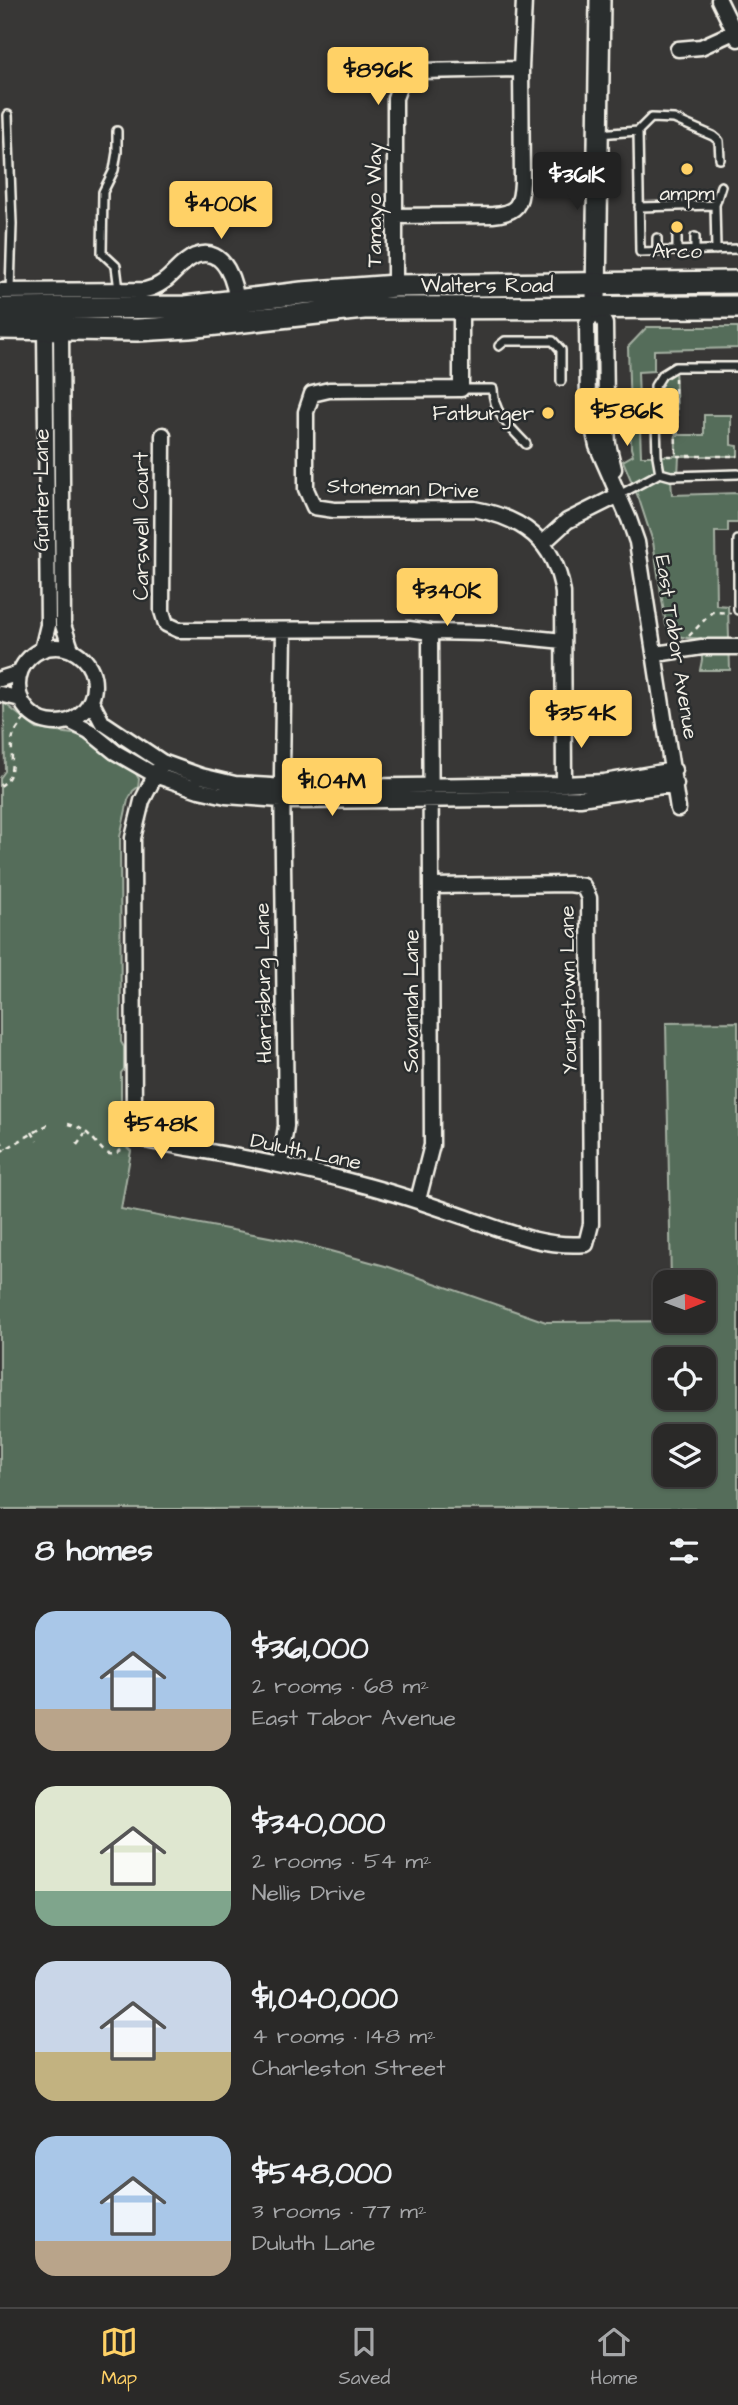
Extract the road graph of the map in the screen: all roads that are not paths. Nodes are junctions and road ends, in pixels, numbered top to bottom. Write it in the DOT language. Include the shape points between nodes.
graph roads {
  1 [pos="524,0"];
  2 [pos="600,0"];
  3 [pos="719,0"];
  4 [pos="736,35"];
  5 [pos="678,49"];
  6 [pos="521,69"];
  7 [pos="8,116"];
  8 [pos="117,131"];
  9 [pos="638,131"];
  10 [pos="596,134"];
  11 [pos="720,159"];
  12 [pos="721,186"];
  13 [pos="695,205"];
  14 [pos="715,205"];
  15 [pos="656,206"];
  16 [pos="677,206"];
  17 [pos="639,207"];
  18 [pos="395,216"];
  19 [pos="695,216"];
  20 [pos="656,217"];
  21 [pos="677,217"];
  22 [pos="677,237"];
  23 [pos="695,237"];
  24 [pos="657,238"];
  25 [pos="738,249"];
  26 [pos="716,250"];
  27 [pos="657,251"];
  28 [pos="677,251"];
  29 [pos="695,251"];
  30 [pos="738,282"];
  31 [pos="596,284"];
  32 [pos="396,286"];
  33 [pos="120,290"];
  34 [pos="4,297"];
  35 [pos="461,307"];
  36 [pos="595,307"];
  37 [pos="738,307"];
  38 [pos="238,312"];
  39 [pos="0,328"];
  40 [pos="53,329"];
  41 [pos="499,346"];
  42 [pos="738,367"];
  43 [pos="561,380"];
  44 [pos="499,381"];
  45 [pos="461,389"];
  46 [pos="494,389"];
  47 [pos="163,435"];
  48 [pos="526,444"];
  49 [pos="660,473"];
  50 [pos="738,474"];
  51 [pos="619,495"];
  52 [pos="738,540"];
  53 [pos="543,543"];
  54 [pos="738,611"];
  55 [pos="284,630"];
  56 [pos="430,632"];
  57 [pos="563,641"];
  58 [pos="738,647"];
  59 [pos="71,649"];
  60 [pos="42,650"];
  61 [pos="656,654"];
  62 [pos="19,673"];
  63 [pos="0,679"];
  64 [pos="0,694"];
  65 [pos="21,699"];
  66 [pos="91,701"];
  67 [pos="71,722"];
  68 [pos="159,768"];
  69 [pos="675,777"];
  70 [pos="564,784"];
  71 [pos="431,792"];
  72 [pos="282,793"];
  73 [pos="678,809"];
  74 [pos="433,886"];
  75 [pos="280,1165"];
  76 [pos="418,1200"];
  77 [pos="586,1244"];
  1 -- 6 [label="street"];
  2 -- 10 [label="main road, East Tabor Avenue"];
  3 -- 4 [label="street"];
  4 -- 5 [label="street"];
  6 -- 18 [label="street, Tamayo Way" via="420,71 402,79 395,99"];
  6 -- 18 [label="street" via="523,182 517,206 507,214"];
  7 -- 34 [label="lane" via="12,224"];
  8 -- 33 [label="lane" via="114,170 103,192 102,253 116,266"];
  9 -- 10 [label="lane"];
  9 -- 11 [label="lane" via="651,118 674,118 719,141"];
  9 -- 17 [label="lane"];
  10 -- 31 [label="main road, East Tabor Avenue"];
  12 -- 14 [label="lane"];
  13 -- 14 [label="lane"];
  13 -- 16 [label="lane"];
  13 -- 19 [label="lane"];
  14 -- 26 [label="lane"];
  15 -- 16 [label="lane"];
  15 -- 17 [label="lane"];
  15 -- 20 [label="lane"];
  16 -- 21 [label="lane"];
  17 -- 27 [label="lane" via="640,252"];
  18 -- 32 [label="street, Tamayo Way"];
  22 -- 28 [label="lane"];
  23 -- 29 [label="lane"];
  24 -- 27 [label="lane"];
  25 -- 26 [label="lane"];
  26 -- 29 [label="lane"];
  27 -- 28 [label="lane"];
  28 -- 29 [label="lane"];
  30 -- 31 [label="main road, Walters Road"];
  31 -- 32 [label="main road, Walters Road"];
  31 -- 36 [label="main road, East Tabor Avenue"];
  32 -- 38 [label="main road, Walters Road" via="302,293"];
  33 -- 34 [label="street"];
  33 -- 38 [label="street" via="156,288 195,256 210,256 225,264 230,273"];
  34 -- 38 [label="main road, Walters Road"];
  35 -- 36 [label="main road, Walters Road"];
  35 -- 38 [label="main road, Walters Road"];
  35 -- 45 [label="street"];
  36 -- 37 [label="main road, Walters Road"];
  36 -- 51 [label="street, East Tabor Avenue" via="587,324 588,406 597,446"];
  38 -- 40 [label="main road, Walters Road" via="137,330"];
  39 -- 40 [label="main road, Walters Road"];
  40 -- 59 [label="street, Gunter Lane" via="63,625"];
  40 -- 60 [label="street, Gunter Lane" via="48,625"];
  41 -- 43 [label="lane" via="505,341 553,341 561,351"];
  42 -- 49 [label="lane" via="675,367 662,375 655,386"];
  44 -- 46 [label="lane"];
  45 -- 46 [label="lane"];
  45 -- 53 [label="street, Stoneman Drive" via="313,394 306,412 306,489 314,506 334,510 474,509 516,522"];
  46 -- 48 [label="lane" via="501,417"];
  47 -- 55 [label="street, Carswell Court" via="162,611 166,624 179,630"];
  49 -- 50 [label="lane"];
  49 -- 51 [label="lane"];
  51 -- 53 [label="street" via="567,521"];
  51 -- 61 [label="street, East Tabor Avenue" via="637,542"];
  52 -- 54 [label="lane"];
  53 -- 57 [label="street, Stoneman Drive" via="560,575"];
  55 -- 56 [label="street"];
  55 -- 72 [label="street, Harrisburg Lane"];
  56 -- 57 [label="street"];
  56 -- 71 [label="street, Savannah Lane"];
  57 -- 70 [label="street, Stoneman Drive"];
  58 -- 61 [label="street"];
  59 -- 60 [label="street" via="56,646"];
  59 -- 66 [label="street" via="92,672"];
  60 -- 62 [label="street"];
  61 -- 69 [label="street, East Tabor Avenue"];
  62 -- 63 [label="street"];
  62 -- 65 [label="street"];
  64 -- 65 [label="street"];
  65 -- 67 [label="street" via="30,713 43,721"];
  66 -- 67 [label="street"];
  66 -- 68 [label="street" via="102,722"];
  67 -- 68 [label="street" via="115,752"];
  68 -- 72 [label="street"];
  68 -- 75 [label="street, Duluth Lane" via="142,802 133,838 134,1124 138,1136 150,1141"];
  69 -- 70 [label="street"];
  69 -- 71 [label="street" via="580,798"];
  69 -- 73 [label="street, East Tabor Avenue"];
  70 -- 71 [label="street"];
  71 -- 72 [label="street"];
  71 -- 74 [label="street, Savannah Lane"];
  72 -- 75 [label="street, Harrisburg Lane" via="286,1126"];
  74 -- 76 [label="street, Savannah Lane" via="432,1145"];
  74 -- 77 [label="street, Youngstown Lane" via="569,884 583,886 589,898 591,1224"];
  75 -- 76 [label="street, Duluth Lane"];
  76 -- 77 [label="street, Duluth Lane" via="536,1241"];
}
